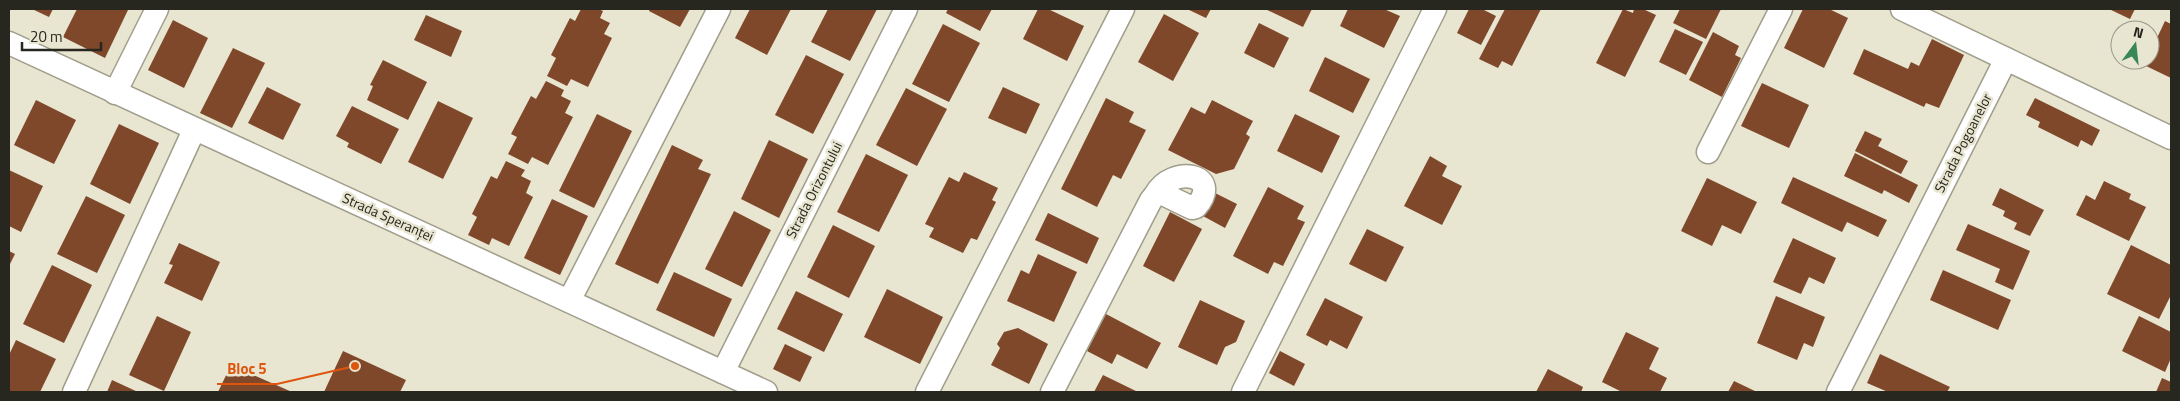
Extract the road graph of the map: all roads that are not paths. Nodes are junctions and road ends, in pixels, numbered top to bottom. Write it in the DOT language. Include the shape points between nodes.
graph roads {
  1 [pos="157,9"];
  2 [pos="719,9"];
  3 [pos="906,9"];
  4 [pos="1123,9"];
  5 [pos="1434,9"];
  6 [pos="1780,9"];
  7 [pos="1902,9"];
  8 [pos="9,44"];
  9 [pos="2006,59"];
  10 [pos="115,93"];
  11 [pos="194,130"];
  12 [pos="2171,138"];
  13 [pos="1708,152"];
  14 [pos="1156,195"];
  15 [pos="569,300"];
  16 [pos="723,372"];
  17 [pos="74,392"];
  18 [pos="766,392"];
  19 [pos="928,392"];
  20 [pos="1052,392"];
  21 [pos="1242,392"];
  22 [pos="1838,392"];
  1 -- 10 [label="street"];
  2 -- 15 [label="street"];
  3 -- 16 [label="street, Strada Orizontului"];
  4 -- 19 [label="street"];
  5 -- 21 [label="street"];
  6 -- 13 [label="street"];
  7 -- 9 [label="street"];
  8 -- 10 [label="street, Strada Speranței"];
  9 -- 12 [label="street"];
  9 -- 22 [label="street, Strada Pogoanelor"];
  10 -- 11 [label="street, Strada Speranței"];
  11 -- 15 [label="street, Strada Speranței"];
  11 -- 17 [label="street"];
  14 -- 20 [label="street"];
  15 -- 16 [label="street, Strada Speranței"];
  16 -- 18 [label="street, Strada Speranței"];
}
